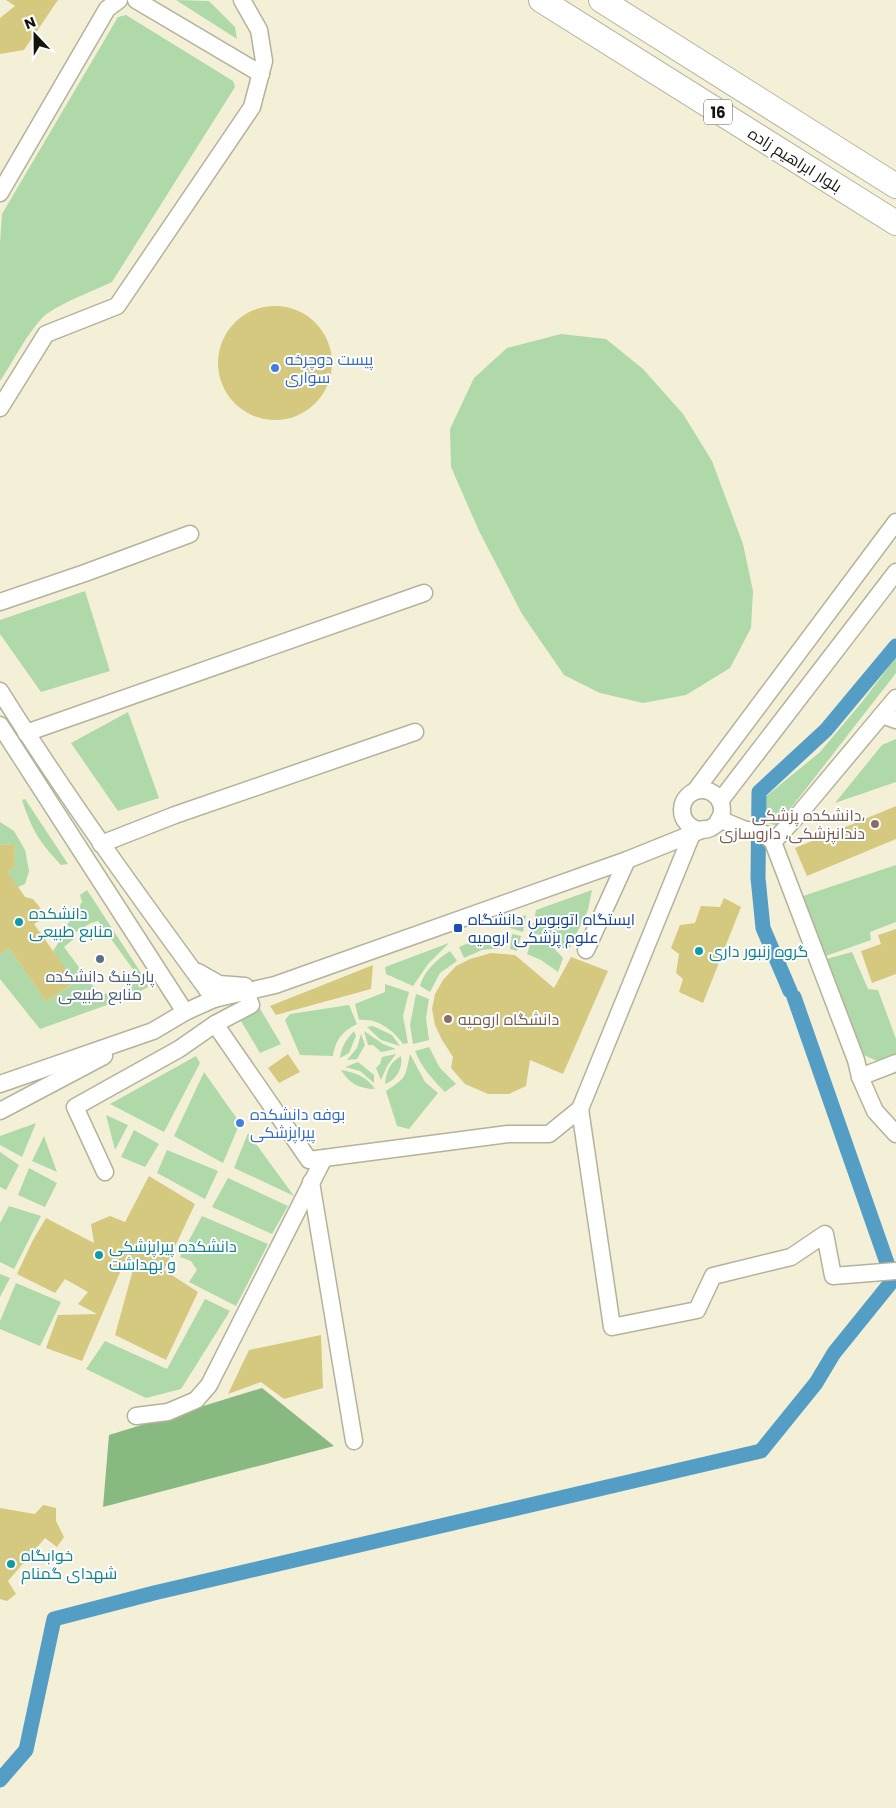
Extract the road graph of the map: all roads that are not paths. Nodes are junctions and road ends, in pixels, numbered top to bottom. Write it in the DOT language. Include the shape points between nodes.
graph roads {
  1 [pos="119,0"];
  2 [pos="136,0"];
  3 [pos="242,0"];
  4 [pos="541,0"];
  5 [pos="601,0"];
  6 [pos="260,74"];
  7 [pos="896,186"];
  8 [pos="0,193"];
  9 [pos="896,223"];
  10 [pos="0,408"];
  11 [pos="896,522"];
  12 [pos="190,534"];
  13 [pos="896,572"];
  14 [pos="424,593"];
  15 [pos="0,602"];
  16 [pos="0,691"];
  17 [pos="896,698"];
  18 [pos="889,717"];
  19 [pos="0,725"];
  20 [pos="416,732"];
  21 [pos="26,733"];
  22 [pos="695,791"];
  23 [pos="720,801"];
  24 [pos="719,819"];
  25 [pos="698,832"];
  26 [pos="773,842"];
  27 [pos="101,844"];
  28 [pos="627,860"];
  29 [pos="586,950"];
  30 [pos="191,968"];
  31 [pos="166,984"];
  32 [pos="275,985"];
  33 [pos="246,992"];
  34 [pos="214,999"];
  35 [pos="185,1012"];
  36 [pos="215,1024"];
  37 [pos="153,1031"];
  38 [pos="896,1064"];
  39 [pos="860,1077"];
  40 [pos="0,1084"];
  41 [pos="580,1109"];
  42 [pos="0,1111"];
  43 [pos="875,1111"];
  44 [pos="896,1119"];
  45 [pos="896,1134"];
  46 [pos="324,1158"];
  47 [pos="105,1172"];
  48 [pos="312,1182"];
  49 [pos="890,1271"];
  50 [pos="136,1416"];
  51 [pos="354,1441"];
  1 -- 8 [label="street" via="107,9"];
  2 -- 6 [label="street"];
  3 -- 6 [label="street" via="259,30 264,61"];
  4 -- 9 [label="highway, بلوار ابراهیم زاده / 16"];
  5 -- 7 [label="highway, بلوار ابراهیم زاده / 16"];
  6 -- 10 [label="street" via="252,107 118,306 46,334"];
  11 -- 22 [label="street"];
  12 -- 15 [label="street"];
  13 -- 23 [label="street"];
  14 -- 21 [label="street"];
  16 -- 21 [label="street"];
  17 -- 18 [label="street"];
  18 -- 26 [label="street"];
  19 -- 31 [label="street"];
  20 -- 27 [label="street"];
  21 -- 27 [label="street"];
  22 -- 23 [label="street" via="713,793"];
  22 -- 25 [label="street" via="687,796 682,814 686,823"];
  23 -- 24 [label="street"];
  24 -- 25 [label="street" via="713,826"];
  24 -- 26 [label="street" via="765,834"];
  25 -- 28 [label="street"];
  25 -- 41 [label="street"];
  26 -- 39 [label="street"];
  27 -- 30 [label="street"];
  28 -- 29 [label="street"];
  28 -- 32 [label="street"];
  30 -- 32 [label="street" via="220,984"];
  30 -- 34 [label="street"];
  31 -- 35 [label="street"];
  31 -- 37 [label="street" via="171,1006"];
  32 -- 33 [label="street"];
  33 -- 34 [label="street"];
  33 -- 36 [label="street" via="251,1005"];
  34 -- 35 [label="street"];
  35 -- 37 [label="street"];
  36 -- 46 [label="street" via="309,1160"];
  36 -- 47 [label="street" via="179,1049 75,1107"];
  37 -- 40 [label="street"];
  37 -- 42 [label="street"];
  38 -- 39 [label="street"];
  39 -- 43 [label="street"];
  41 -- 46 [label="street" via="550,1134 508,1134"];
  41 -- 49 [label="street" via="612,1327 697,1310 713,1276 791,1257 825,1234 834,1276"];
  43 -- 44 [label="street"];
  43 -- 45 [label="street"];
  46 -- 48 [label="street"];
  48 -- 50 [label="street" via="209,1385 196,1400 168,1412"];
  48 -- 51 [label="street"];
}
